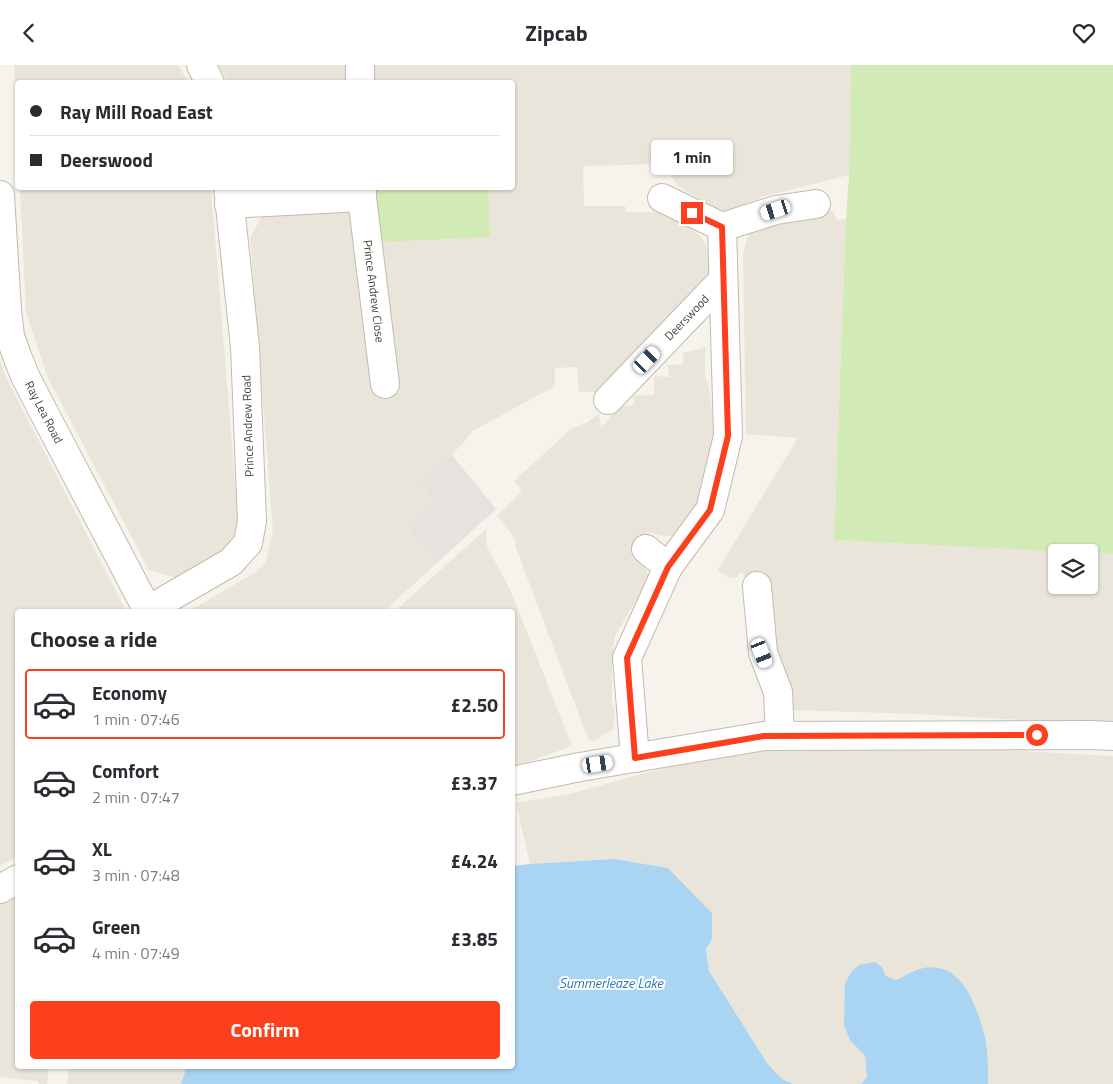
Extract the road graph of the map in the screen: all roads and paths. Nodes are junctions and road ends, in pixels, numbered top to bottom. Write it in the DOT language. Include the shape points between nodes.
graph roads {
  1 [pos="201,65"];
  2 [pos="360,65"];
  3 [pos="208,80"];
  4 [pos="360,80"];
  5 [pos="362,192"];
  6 [pos="0,195"];
  7 [pos="228,196"];
  8 [pos="662,198"];
  9 [pos="816,205"];
  10 [pos="722,227"];
  11 [pos="723,280"];
  12 [pos="384,385"];
  13 [pos="608,400"];
  14 [pos="646,549"];
  15 [pos="668,567"];
  16 [pos="757,586"];
  17 [pos="147,609"];
  18 [pos="151,609"];
  19 [pos="780,736"];
  20 [pos="1113,736"];
  21 [pos="635,758"];
  22 [pos="515,780"];
  23 [pos="15,881"];
  24 [pos="0,889"];
  1 -- 3 [label="street"];
  2 -- 4 [label="street"];
  5 -- 7 [label="street, Prince Andrew Close"];
  5 -- 12 [label="street, Prince Andrew Close"];
  6 -- 17 [label="street, Ray Lea Road" via="10,336 43,411"];
  7 -- 18 [label="street, Prince Andrew Road" via="245,347 252,521 248,543 231,562"];
  8 -- 10 [label="street"];
  9 -- 10 [label="street" via="776,210"];
  10 -- 11 [label="street, Deerswood"];
  11 -- 13 [label="street, Deerswood"];
  11 -- 15 [label="street, Deerswood" via="728,436 710,510"];
  14 -- 15 [label="street"];
  15 -- 21 [label="street, Deerswood" via="627,658"];
  16 -- 19 [label="street" via="762,653 778,692"];
  19 -- 20 [label="street"];
  19 -- 21 [label="street"];
  21 -- 22 [label="street"];
  23 -- 24 [label="street"];
}
